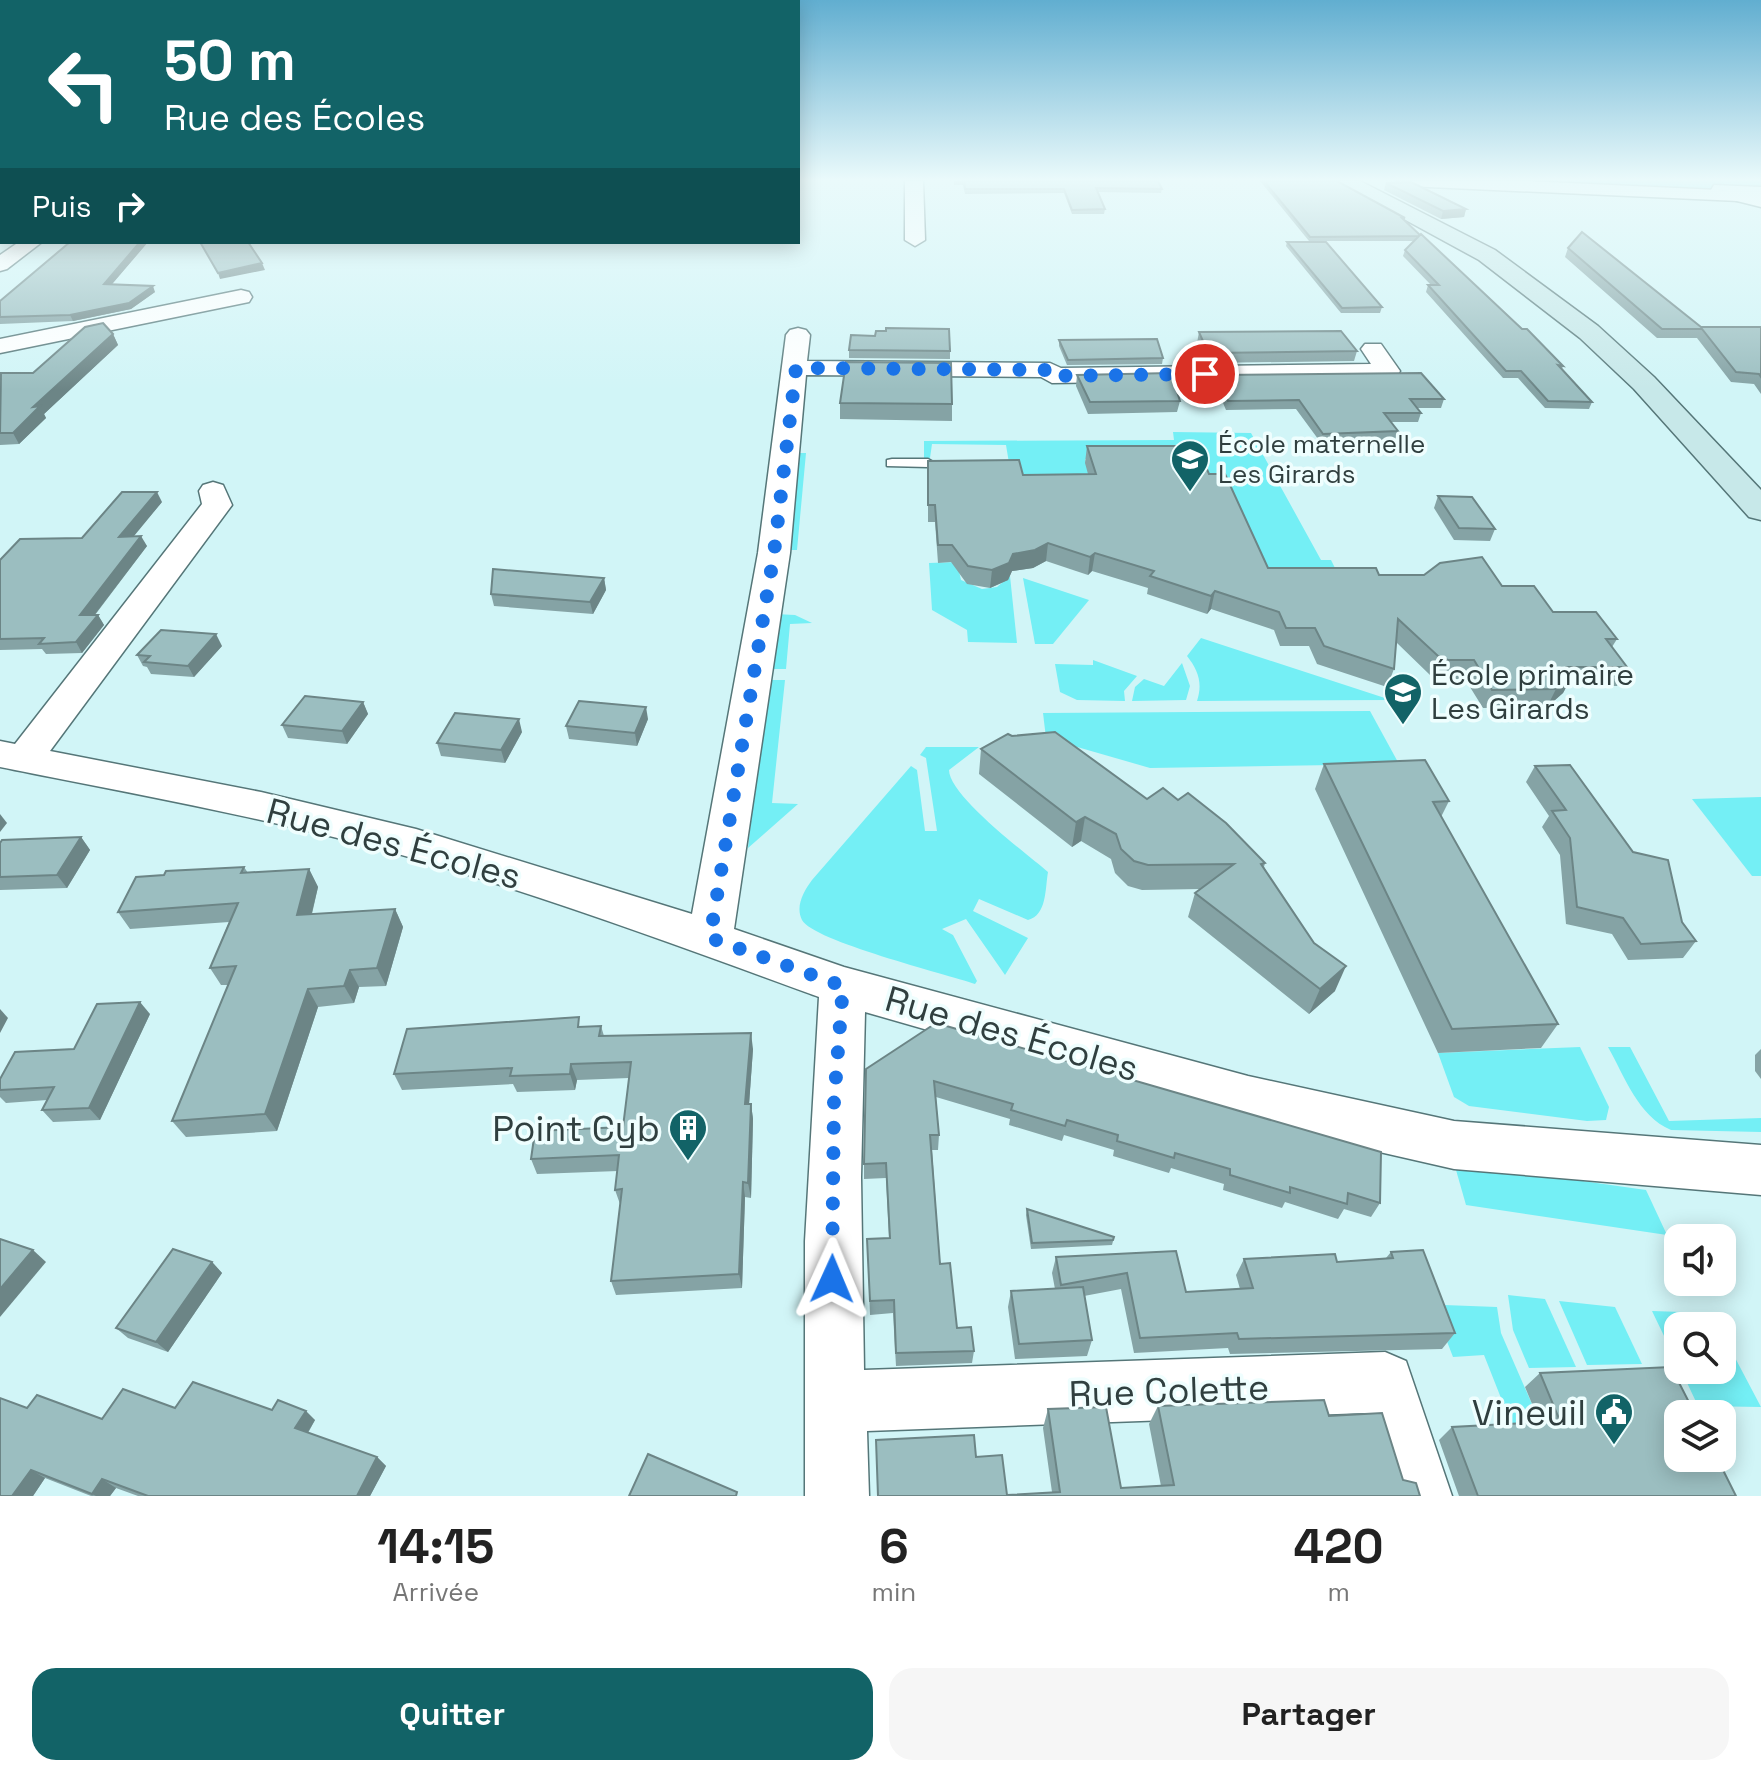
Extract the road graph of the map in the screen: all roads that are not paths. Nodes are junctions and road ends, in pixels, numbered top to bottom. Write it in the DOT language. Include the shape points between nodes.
graph roads {
  1 [pos="20,251"];
  2 [pos="1479,251"];
  3 [pos="0,265"];
  4 [pos="241,297"];
  5 [pos="0,346"];
  6 [pos="1373,349"];
  7 [pos="892,463"];
  8 [pos="928,463"];
  9 [pos="213,491"];
  10 [pos="1761,510"];
  11 [pos="12,756"];
  12 [pos="710,938"];
  13 [pos="843,986"];
  14 [pos="1761,1170"];
  15 [pos="834,1402"];
  16 [pos="837,1496"];
  17 [pos="1420,1496"];
  1 -- 3 [label="street"];
  2 -- 10 [label="street" via="1589,332 1644,383"];
  4 -- 5 [label="street"];
  6 -- 12 [label="street" via="1388,371 1052,376 1050,370 797,352 774,553"];
  7 -- 8 [label="lane"];
  9 -- 11 [label="street" via="217,505"];
  11 -- 12 [label="street, Rue des Écoles" via="261,806 416,844"];
  12 -- 13 [label="street, Rue des Écoles"];
  13 -- 14 [label="street, Rue des Écoles" via="1248,1099 1454,1145"];
  13 -- 15 [label="street" via="834,1102"];
  15 -- 16 [label="street"];
  15 -- 17 [label="street, Rue Colette" via="1385,1382"];
}
